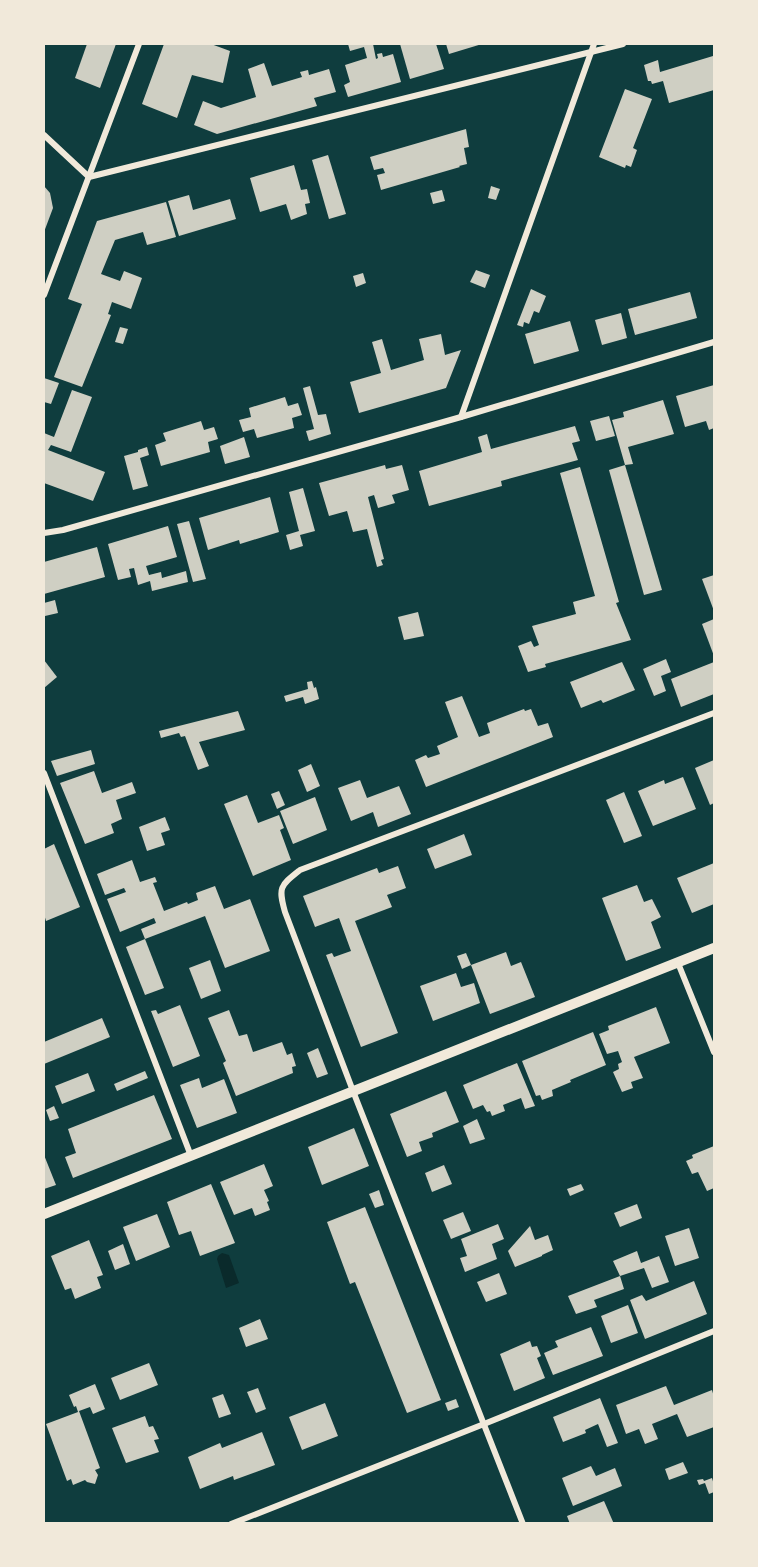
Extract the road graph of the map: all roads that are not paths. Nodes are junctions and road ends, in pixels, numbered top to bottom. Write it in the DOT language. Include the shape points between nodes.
graph roads {
  1 [pos="139,44"];
  2 [pos="594,44"];
  3 [pos="623,44"];
  4 [pos="591,52"];
  5 [pos="44,135"];
  6 [pos="89,177"];
  7 [pos="44,295"];
  8 [pos="714,342"];
  9 [pos="461,417"];
  10 [pos="44,533"];
  11 [pos="714,713"];
  12 [pos="44,773"];
  13 [pos="714,948"];
  14 [pos="678,963"];
  15 [pos="714,1052"];
  16 [pos="353,1092"];
  17 [pos="191,1156"];
  18 [pos="44,1214"];
  19 [pos="714,1331"];
  20 [pos="484,1424"];
  21 [pos="231,1524"];
  22 [pos="523,1524"];
  1 -- 6 [label="street"];
  2 -- 4 [label="street"];
  3 -- 4 [label="street"];
  4 -- 6 [label="street"];
  4 -- 9 [label="street"];
  5 -- 6 [label="street"];
  6 -- 7 [label="street"];
  8 -- 9 [label="street"];
  9 -- 10 [label="street"];
  11 -- 16 [label="street" via="300,870 287,880 281,887 285,912"];
  12 -- 17 [label="street"];
  13 -- 14 [label="street"];
  14 -- 15 [label="street"];
  14 -- 16 [label="street"];
  16 -- 17 [label="street"];
  16 -- 20 [label="street"];
  17 -- 18 [label="street"];
  19 -- 20 [label="street"];
  20 -- 21 [label="street"];
  20 -- 22 [label="street"];
}
